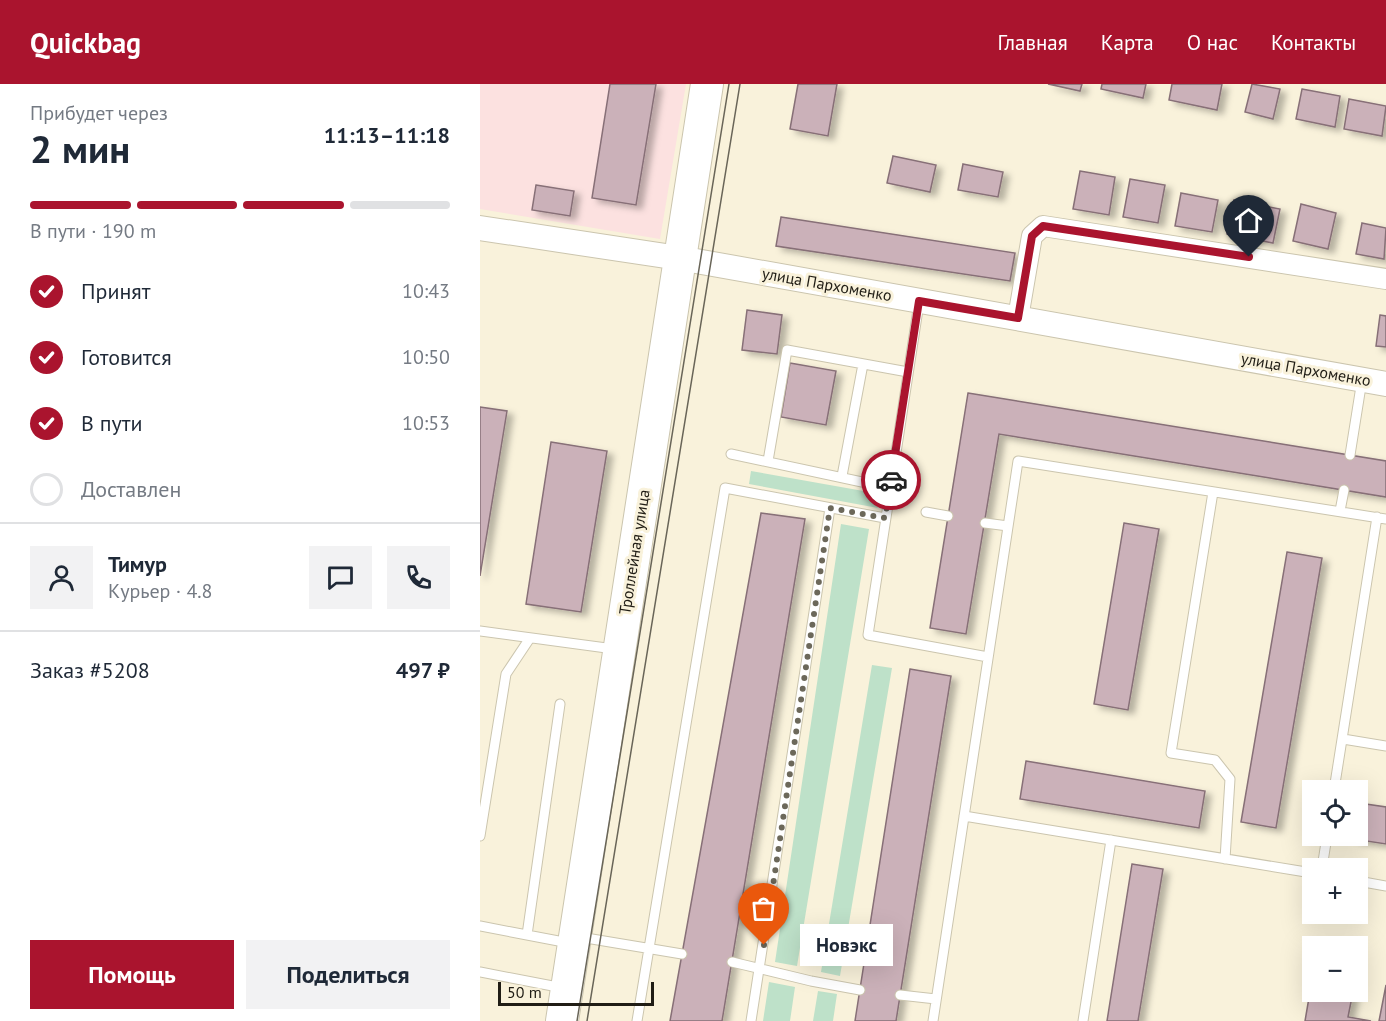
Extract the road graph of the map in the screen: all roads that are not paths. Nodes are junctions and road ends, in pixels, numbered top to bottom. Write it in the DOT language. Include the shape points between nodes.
graph roads {
  1 [pos="706,84"];
  2 [pos="480,228"];
  3 [pos="679,258"];
  4 [pos="1386,279"];
  5 [pos="919,301"];
  6 [pos="1018,318"];
  7 [pos="863,364"];
  8 [pos="908,372"];
  9 [pos="1362,379"];
  10 [pos="1386,384"];
  11 [pos="731,454"];
  12 [pos="1350,455"];
  13 [pos="768,461"];
  14 [pos="842,476"];
  15 [pos="890,488"];
  16 [pos="1344,490"];
  17 [pos="1213,492"];
  18 [pos="830,508"];
  19 [pos="926,512"];
  20 [pos="1340,512"];
  21 [pos="948,516"];
  22 [pos="885,518"];
  23 [pos="1382,518"];
  24 [pos="984,523"];
  25 [pos="1008,526"];
  26 [pos="480,631"];
  27 [pos="530,638"];
  28 [pos="619,650"];
  29 [pos="988,657"];
  30 [pos="560,704"];
  31 [pos="1343,739"];
  32 [pos="1386,746"];
  33 [pos="1337,780"];
  34 [pos="964,816"];
  35 [pos="480,836"];
  36 [pos="1111,840"];
  37 [pos="1225,859"];
  38 [pos="1302,871"];
  39 [pos="1368,883"];
  40 [pos="1386,886"];
  41 [pos="480,926"];
  42 [pos="527,935"];
  43 [pos="575,940"];
  44 [pos="650,949"];
  45 [pos="681,954"];
  46 [pos="732,962"];
  47 [pos="760,968"];
  48 [pos="480,972"];
  49 [pos="567,989"];
  50 [pos="860,990"];
  51 [pos="900,995"];
  52 [pos="936,999"];
  53 [pos="562,1021"];
  54 [pos="638,1021"];
  55 [pos="751,1021"];
  56 [pos="933,1021"];
  57 [pos="1083,1021"];
  1 -- 3 [label="main road, Троллейная улица"];
  2 -- 3 [label="street, улица Пархоменко"];
  3 -- 5 [label="street, улица Пархоменко"];
  3 -- 28 [label="main road, Троллейная улица"];
  4 -- 6 [label="street" via="1043,226 1032,236"];
  5 -- 6 [label="street, улица Пархоменко"];
  5 -- 8 [label="lane"];
  6 -- 9 [label="street, улица Пархоменко"];
  7 -- 8 [label="lane"];
  7 -- 13 [label="lane" via="786,350"];
  7 -- 14 [label="lane"];
  8 -- 15 [label="lane"];
  9 -- 10 [label="street, улица Пархоменко"];
  9 -- 12 [label="lane"];
  11 -- 13 [label="lane"];
  13 -- 14 [label="lane"];
  14 -- 15 [label="lane"];
  15 -- 22 [label="lane"];
  16 -- 20 [label="lane"];
  17 -- 20 [label="lane"];
  17 -- 25 [label="lane" via="1018,461"];
  17 -- 37 [label="lane" via="1171,753 1215,760 1230,779"];
  18 -- 22 [label="lane"];
  18 -- 44 [label="lane" via="725,488"];
  18 -- 47 [label="lane"];
  19 -- 21 [label="lane"];
  20 -- 23 [label="lane"];
  22 -- 29 [label="lane" via="868,635"];
  23 -- 31 [label="lane"];
  24 -- 25 [label="lane"];
  25 -- 29 [label="lane"];
  26 -- 27 [label="lane"];
  27 -- 28 [label="lane"];
  27 -- 35 [label="lane" via="506,674"];
  28 -- 43 [label="main road, Троллейная улица"];
  29 -- 34 [label="lane"];
  30 -- 42 [label="lane"];
  31 -- 32 [label="lane"];
  31 -- 33 [label="lane"];
  34 -- 36 [label="lane"];
  34 -- 52 [label="lane"];
  36 -- 37 [label="lane"];
  36 -- 57 [label="lane"];
  37 -- 38 [label="lane"];
  39 -- 40 [label="lane"];
  41 -- 42 [label="lane"];
  42 -- 43 [label="lane"];
  43 -- 44 [label="lane"];
  43 -- 49 [label="main road, Троллейная улица"];
  44 -- 45 [label="lane"];
  44 -- 54 [label="lane"];
  46 -- 47 [label="lane"];
  47 -- 50 [label="lane"];
  47 -- 55 [label="lane"];
  48 -- 49 [label="lane"];
  49 -- 53 [label="main road, Троллейная улица"];
  51 -- 52 [label="lane"];
  52 -- 56 [label="lane"];
}
